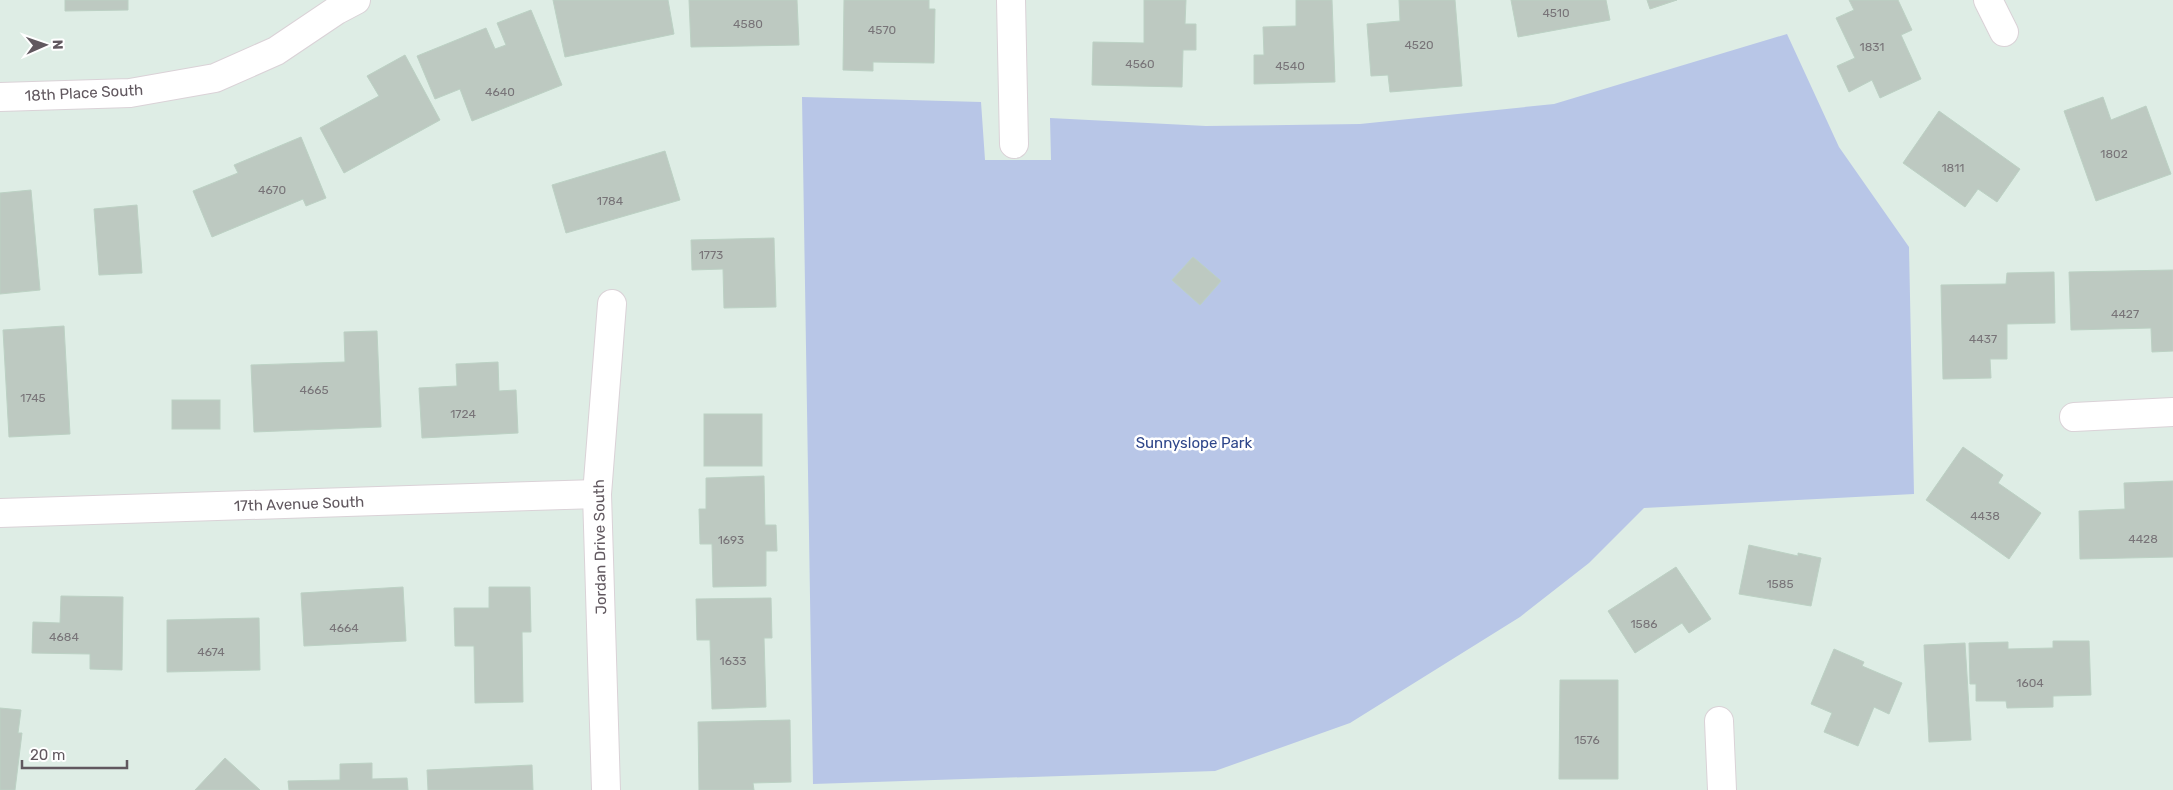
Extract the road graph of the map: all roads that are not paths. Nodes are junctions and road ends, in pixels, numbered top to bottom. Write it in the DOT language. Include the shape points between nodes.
graph roads {
  1 [pos="356,0"];
  2 [pos="1011,0"];
  3 [pos="1988,0"];
  4 [pos="2004,32"];
  5 [pos="0,97"];
  6 [pos="1014,144"];
  7 [pos="612,304"];
  8 [pos="2173,412"];
  9 [pos="2074,417"];
  10 [pos="598,494"];
  11 [pos="0,513"];
  12 [pos="1720,721"];
  13 [pos="606,790"];
  14 [pos="1722,790"];
  1 -- 5 [label="street, 18th Place South" via="276,51 215,78 130,93"];
  2 -- 6 [label="street"];
  3 -- 4 [label="street"];
  7 -- 10 [label="street, Jordan Drive South"];
  8 -- 9 [label="street"];
  10 -- 11 [label="street, 17th Avenue South"];
  10 -- 13 [label="street, Jordan Drive South"];
  12 -- 14 [label="street"];
}
